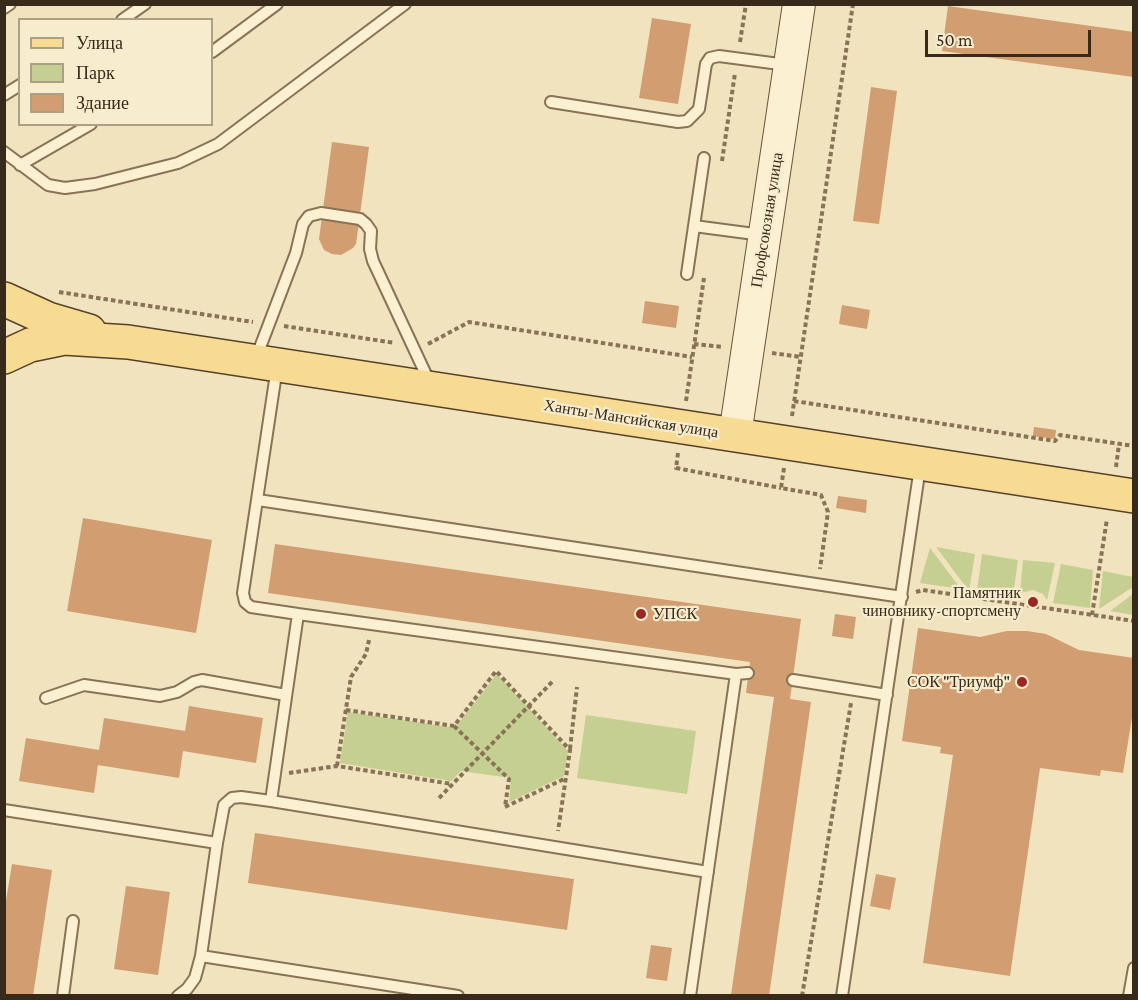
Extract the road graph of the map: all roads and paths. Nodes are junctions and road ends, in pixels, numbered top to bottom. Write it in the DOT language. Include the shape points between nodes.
graph roads {
  1 [pos="10,4"];
  2 [pos="145,4"];
  3 [pos="277,4"];
  4 [pos="405,4"];
  5 [pos="799,4"];
  6 [pos="853,4"];
  7 [pos="4,8"];
  8 [pos="125,18"];
  9 [pos="213,51"];
  10 [pos="790,66"];
  11 [pos="18,86"];
  12 [pos="4,94"];
  13 [pos="551,102"];
  14 [pos="88,126"];
  15 [pos="4,152"];
  16 [pos="704,158"];
  17 [pos="20,165"];
  18 [pos="694,226"];
  19 [pos="765,236"];
  20 [pos="687,274"];
  21 [pos="57,291"];
  22 [pos="4,299"];
  23 [pos="270,324"];
  24 [pos="128,342"];
  25 [pos="411,346"];
  26 [pos="4,357"];
  27 [pos="692,357"];
  28 [pos="266,362"];
  29 [pos="431,387"];
  30 [pos="794,401"];
  31 [pos="735,435"];
  32 [pos="789,443"];
  33 [pos="1119,444"];
  34 [pos="1134,446"];
  35 [pos="921,464"];
  36 [pos="1123,494"];
  37 [pos="258,500"];
  38 [pos="818,585"];
  39 [pos="902,597"];
  40 [pos="298,614"];
  41 [pos="1092,615"];
  42 [pos="1134,621"];
  43 [pos="370,636"];
  44 [pos="748,673"];
  45 [pos="736,674"];
  46 [pos="793,680"];
  47 [pos="553,681"];
  48 [pos="577,687"];
  49 [pos="854,689"];
  50 [pos="887,694"];
  51 [pos="286,695"];
  52 [pos="46,698"];
  53 [pos="529,705"];
  54 [pos="346,710"];
  55 [pos="454,726"];
  56 [pos="570,750"];
  57 [pos="482,753"];
  58 [pos="337,766"];
  59 [pos="280,774"];
  60 [pos="566,778"];
  61 [pos="452,784"];
  62 [pos="439,798"];
  63 [pos="271,801"];
  64 [pos="4,810"];
  65 [pos="557,837"];
  66 [pos="217,843"];
  67 [pos="708,872"];
  68 [pos="73,921"];
  69 [pos="201,956"];
  70 [pos="1134,968"];
  71 [pos="63,996"];
  72 [pos="178,996"];
  73 [pos="459,996"];
  74 [pos="690,996"];
  75 [pos="802,996"];
  76 [pos="842,996"];
  77 [pos="1129,996"];
  1 -- 7 [label="lane"];
  2 -- 8 [label="lane"];
  3 -- 9 [label="lane"];
  4 -- 17 [label="lane" via="235,132 178,163 65,188 48,186"];
  5 -- 10 [label="main road, Профсоюзная улица"];
  6 -- 30 [label="path"];
  10 -- 13 [label="lane" via="710,58 699,109 687,121"];
  10 -- 19 [label="main road, Профсоюзная улица"];
  11 -- 12 [label="lane"];
  14 -- 17 [label="lane"];
  15 -- 17 [label="lane"];
  16 -- 18 [label="lane"];
  18 -- 19 [label="lane"];
  18 -- 20 [label="lane"];
  19 -- 31 [label="main road, Профсоюзная улица"];
  21 -- 23 [label="path"];
  22 -- 24 [label="main road, Ханты-Мансийская улица" via="48,319"];
  23 -- 25 [label="path"];
  23 -- 25 [label="lane" via="309,216 321,213 360,219 371,231 369,249 373,261"];
  23 -- 28 [label="lane"];
  24 -- 26 [label="main road, Ханты-Мансийская улица" via="64,338 30,345"];
  24 -- 28 [label="main road, Ханты-Мансийская улица"];
  25 -- 27 [label="path" via="423,348 469,322"];
  25 -- 29 [label="lane"];
  28 -- 29 [label="main road, Ханты-Мансийская улица"];
  28 -- 37 [label="lane"];
  29 -- 31 [label="main road, Ханты-Мансийская улица"];
  30 -- 32 [label="path"];
  30 -- 33 [label="path" via="1055,441 1060,435"];
  31 -- 32 [label="main road, Ханты-Мансийская улица"];
  32 -- 35 [label="main road, Ханты-Мансийская улица"];
  32 -- 38 [label="path" via="781,488 821,495 828,512"];
  33 -- 34 [label="path"];
  33 -- 36 [label="path"];
  35 -- 36 [label="main road, Ханты-Мансийская улица"];
  35 -- 39 [label="lane"];
  36 -- 41 [label="path"];
  37 -- 38 [label="lane"];
  37 -- 40 [label="lane" via="243,593 245,602 250,607"];
  38 -- 39 [label="lane"];
  39 -- 41 [label="path" via="923,590"];
  39 -- 50 [label="lane"];
  40 -- 45 [label="lane"];
  40 -- 51 [label="lane"];
  41 -- 42 [label="path"];
  43 -- 54 [label="path" via="366,654 351,677"];
  44 -- 45 [label="lane"];
  45 -- 67 [label="lane"];
  46 -- 49 [label="lane"];
  47 -- 53 [label="path"];
  48 -- 56 [label="path"];
  49 -- 50 [label="lane"];
  49 -- 75 [label="path"];
  50 -- 76 [label="lane"];
  51 -- 52 [label="lane" via="202,680 160,696 84,685"];
  51 -- 63 [label="lane"];
  53 -- 55 [label="path" via="496,671"];
  53 -- 56 [label="path"];
  53 -- 57 [label="path"];
  54 -- 55 [label="path"];
  54 -- 58 [label="path"];
  55 -- 57 [label="path"];
  56 -- 60 [label="path"];
  57 -- 60 [label="path" via="509,779 505,807"];
  57 -- 61 [label="path"];
  58 -- 59 [label="path"];
  58 -- 61 [label="path"];
  60 -- 65 [label="path"];
  61 -- 62 [label="path"];
  63 -- 66 [label="lane" via="232,798 224,805"];
  63 -- 67 [label="lane"];
  64 -- 66 [label="lane"];
  66 -- 69 [label="lane"];
  67 -- 74 [label="lane"];
  68 -- 71 [label="lane"];
  69 -- 72 [label="lane" via="195,978"];
  69 -- 73 [label="lane"];
  70 -- 77 [label="lane"];
}
